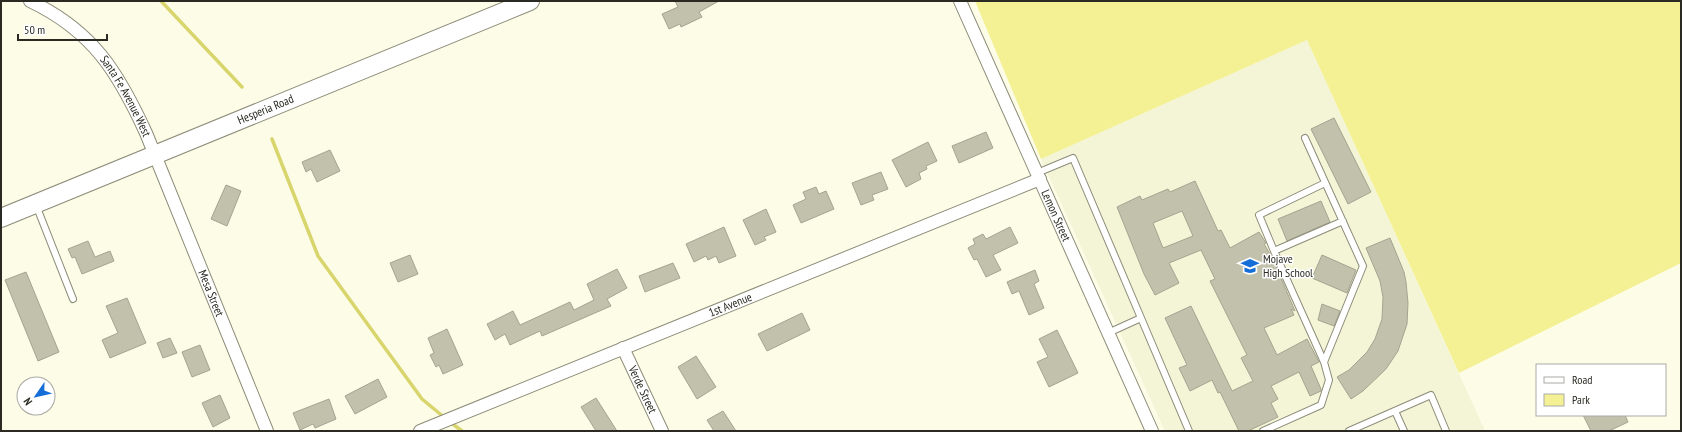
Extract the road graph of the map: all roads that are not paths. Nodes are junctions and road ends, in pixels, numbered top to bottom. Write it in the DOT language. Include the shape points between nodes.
graph roads {
  1 [pos="30,1"];
  2 [pos="530,1"];
  3 [pos="960,1"];
  4 [pos="1305,138"];
  5 [pos="155,155"];
  6 [pos="1039,176"];
  7 [pos="1325,183"];
  8 [pos="36,204"];
  9 [pos="1,218"];
  10 [pos="1343,221"];
  11 [pos="1274,251"];
  12 [pos="73,298"];
  13 [pos="1141,318"];
  14 [pos="1108,333"];
  15 [pos="623,348"];
  16 [pos="1324,362"];
  17 [pos="1395,410"];
  18 [pos="1363,424"];
  19 [pos="266,431"];
  20 [pos="420,431"];
  21 [pos="662,431"];
  22 [pos="1152,431"];
  23 [pos="1189,431"];
  24 [pos="1263,431"];
  25 [pos="1349,431"];
  26 [pos="1366,431"];
  27 [pos="1404,431"];
  28 [pos="1446,431"];
  1 -- 5 [label="street, Santa Fe Avenue West" via="66,21 105,59 130,98"];
  2 -- 5 [label="main road, Hesperia Road"];
  3 -- 6 [label="street, Lemon Street"];
  4 -- 7 [label="lane"];
  5 -- 8 [label="main road, Hesperia Road"];
  5 -- 19 [label="street, Mesa Street"];
  6 -- 13 [label="lane" via="1073,158"];
  6 -- 14 [label="street, Lemon Street"];
  6 -- 15 [label="street, 1st Avenue"];
  7 -- 10 [label="lane"];
  7 -- 11 [label="lane" via="1259,215"];
  8 -- 9 [label="main road, Hesperia Road"];
  8 -- 12 [label="lane"];
  10 -- 11 [label="lane"];
  10 -- 16 [label="lane" via="1364,266"];
  11 -- 16 [label="lane"];
  13 -- 14 [label="lane"];
  13 -- 23 [label="lane"];
  14 -- 22 [label="street, Lemon Street"];
  15 -- 20 [label="street, 1st Avenue"];
  15 -- 21 [label="street, Verde Street"];
  16 -- 24 [label="lane" via="1329,380 1321,405"];
  17 -- 18 [label="lane"];
  17 -- 27 [label="lane"];
  17 -- 28 [label="lane" via="1431,395"];
  18 -- 25 [label="lane"];
  18 -- 26 [label="lane"];
}
